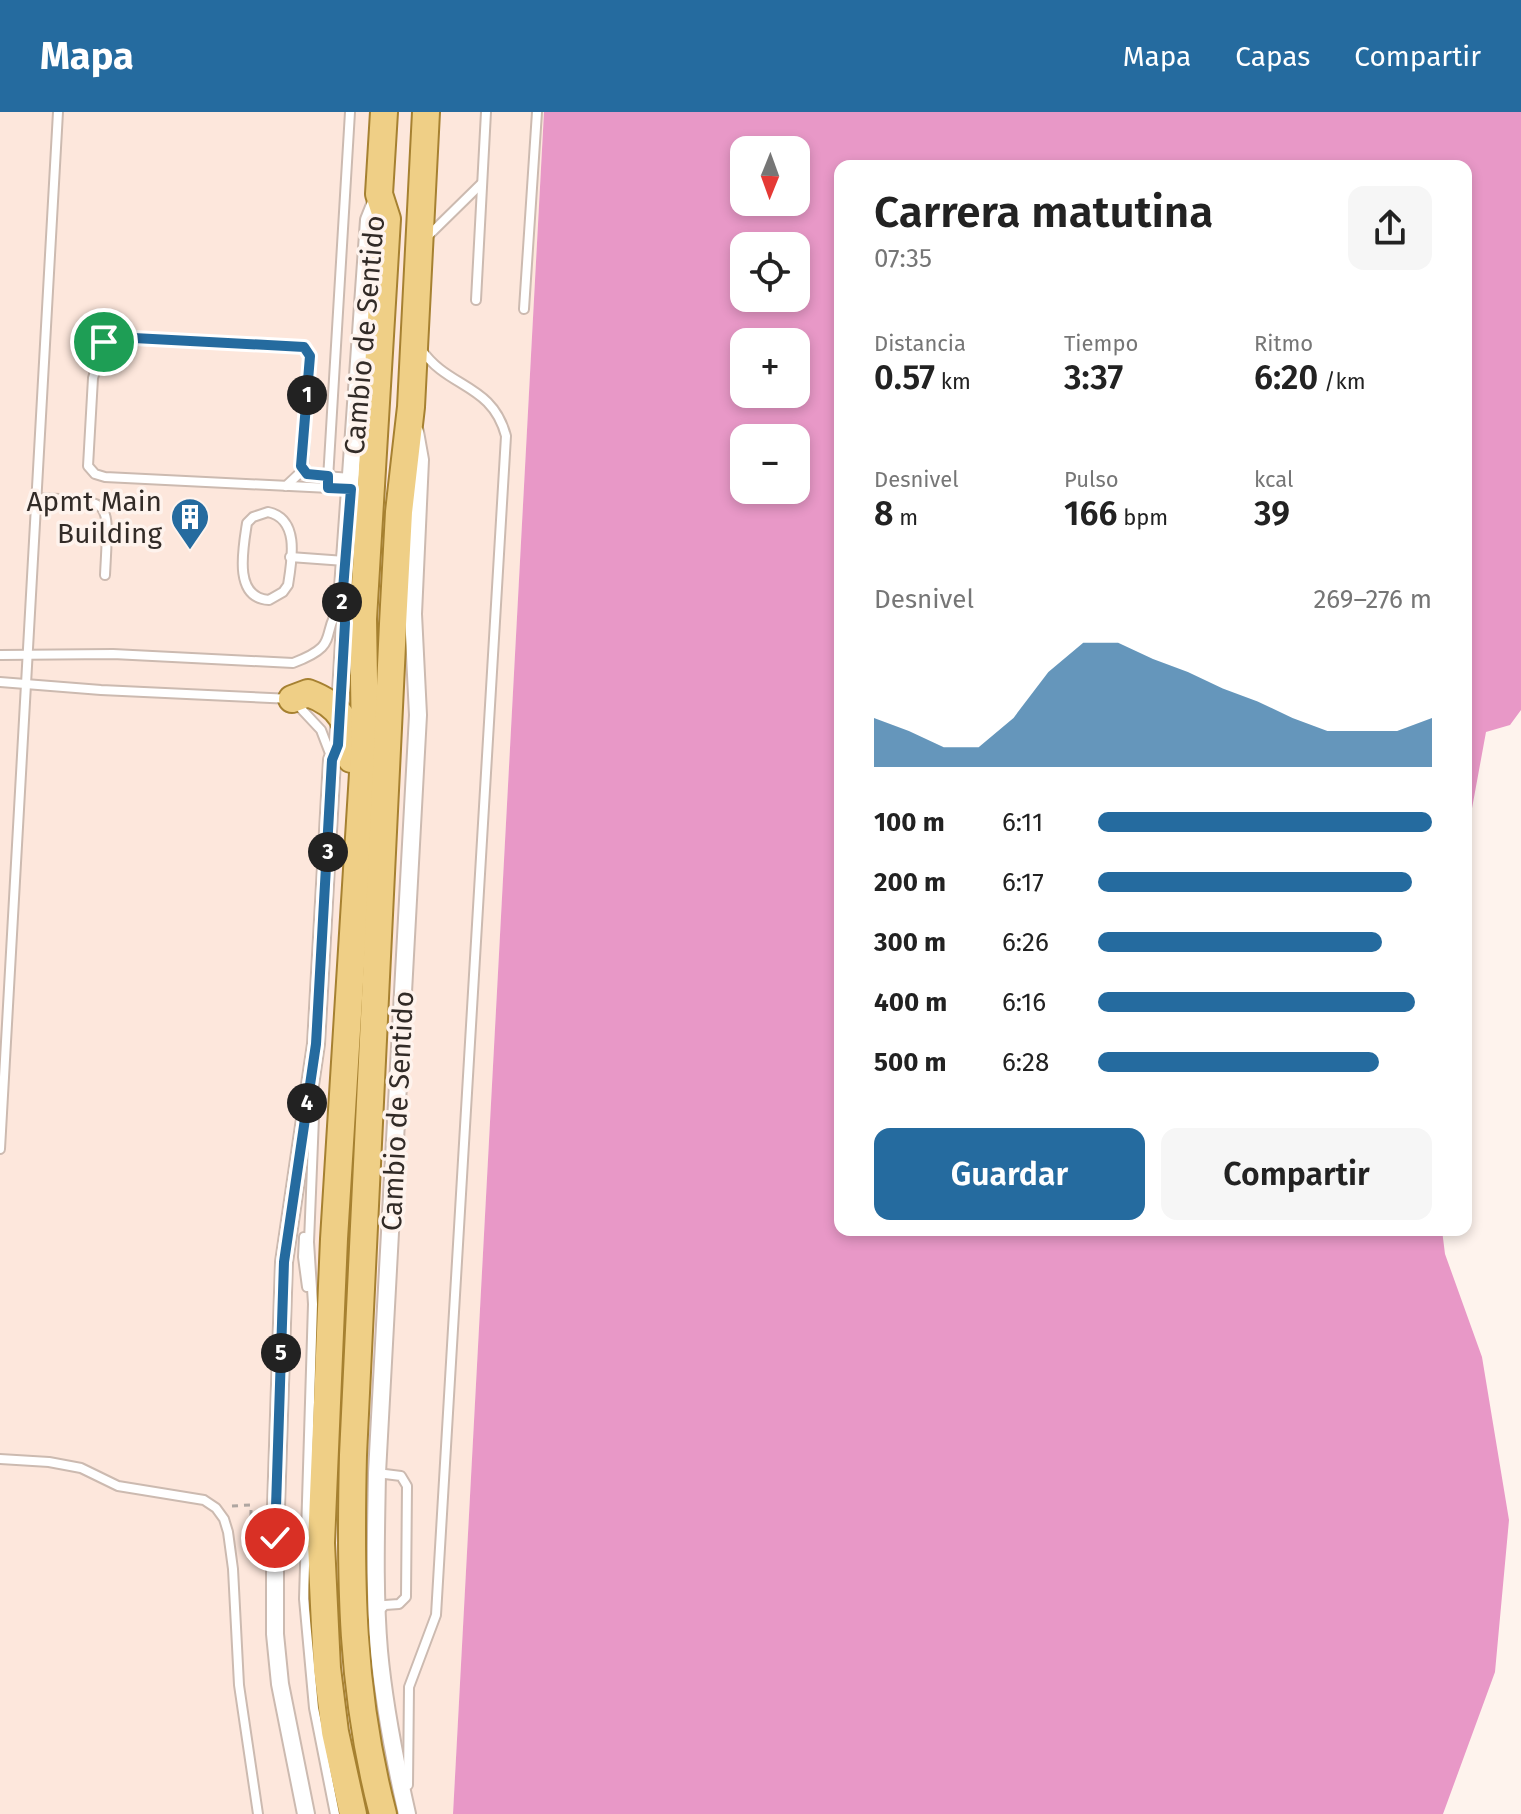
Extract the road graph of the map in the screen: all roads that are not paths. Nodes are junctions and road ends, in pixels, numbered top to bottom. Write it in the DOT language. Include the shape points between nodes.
graph roads {
  1 [pos="58,112"];
  2 [pos="350,112"];
  3 [pos="384,112"];
  4 [pos="426,112"];
  5 [pos="486,112"];
  6 [pos="537,112"];
  7 [pos="482,184"];
  8 [pos="379,194"];
  9 [pos="419,244"];
  10 [pos="476,300"];
  11 [pos="524,309"];
  12 [pos="415,317"];
  13 [pos="411,407"];
  14 [pos="303,470"];
  15 [pos="328,476"];
  16 [pos="352,484"];
  17 [pos="286,486"];
  18 [pos="328,488"];
  19 [pos="35,498"];
  20 [pos="290,557"];
  21 [pos="345,561"];
  22 [pos="105,575"];
  23 [pos="342,602"];
  24 [pos="0,655"];
  25 [pos="26,655"];
  26 [pos="0,682"];
  27 [pos="24,684"];
  28 [pos="292,699"];
  29 [pos="340,714"];
  30 [pos="332,760"];
  31 [pos="354,909"];
  32 [pos="316,1044"];
  33 [pos="0,1149"];
  34 [pos="0,1459"];
  35 [pos="377,1473"];
  36 [pos="377,1617"];
  37 [pos="258,1814"];
  38 [pos="306,1814"];
  39 [pos="335,1814"];
  40 [pos="353,1814"];
  41 [pos="383,1814"];
  42 [pos="408,1814"];
  1 -- 19 [label="lane"];
  2 -- 15 [label="lane"];
  3 -- 8 [label="main road"];
  4 -- 9 [label="main road"];
  5 -- 7 [label="lane"];
  6 -- 11 [label="lane"];
  7 -- 9 [label="lane"];
  7 -- 10 [label="lane"];
  8 -- 16 [label="street, Cambio de Sentido" via="369,220"];
  8 -- 31 [label="main road" via="387,219 363,619 365,741"];
  9 -- 12 [label="main road"];
  12 -- 13 [label="main road"];
  12 -- 42 [label="lane" via="421,350 431,363 493,405 506,436 436,1615 409,1687"];
  13 -- 35 [label="street, Cambio de Sentido" via="420,460 413,614 418,715"];
  13 -- 41 [label="main road" via="399,512 353,1455 354,1645 371,1770"];
  14 -- 15 [label="lane"];
  14 -- 17 [label="lane"];
  14 -- 17 [label="lane" via="310,356 304,347 115,337 104,342 93,378 88,466 95,474"];
  15 -- 16 [label="lane"];
  15 -- 18 [label="lane"];
  16 -- 18 [label="lane"];
  16 -- 21 [label="street, Cambio de Sentido"];
  17 -- 18 [label="lane"];
  19 -- 22 [label="lane" via="93,501 104,509"];
  19 -- 25 [label="lane"];
  20 -- 20 [label="lane" via="291,532 283,518 268,512 247,523 243,576 254,596 269,600 283,592"];
  20 -- 21 [label="lane"];
  21 -- 23 [label="street, Cambio de Sentido"];
  23 -- 25 [label="lane" via="322,649 293,663"];
  23 -- 29 [label="street, Cambio de Sentido"];
  24 -- 25 [label="lane"];
  25 -- 27 [label="lane"];
  26 -- 27 [label="lane"];
  27 -- 28 [label="lane"];
  27 -- 33 [label="lane"];
  28 -- 29 [label="main road" via="308,693"];
  28 -- 30 [label="lane" via="321,730"];
  29 -- 30 [label="street, Cambio de Sentido"];
  29 -- 31 [label="main road" via="351,741 345,861"];
  30 -- 32 [label="street, Cambio de Sentido"];
  31 -- 40 [label="main road" via="323,1450 322,1606 335,1732"];
  32 -- 38 [label="street, Cambio de Sentido" via="284,1262 275,1538 280,1684"];
  32 -- 39 [label="lane" via="304,1599 314,1708"];
  34 -- 37 [label="lane" via="81,1468 118,1486 204,1500 224,1519 233,1569 239,1685"];
  35 -- 36 [label="street, Cambio de Sentido"];
  35 -- 36 [label="lane" via="401,1476 407,1486 406,1597 382,1607"];
  36 -- 42 [label="street, Cambio de Sentido" via="396,1766"];
}
